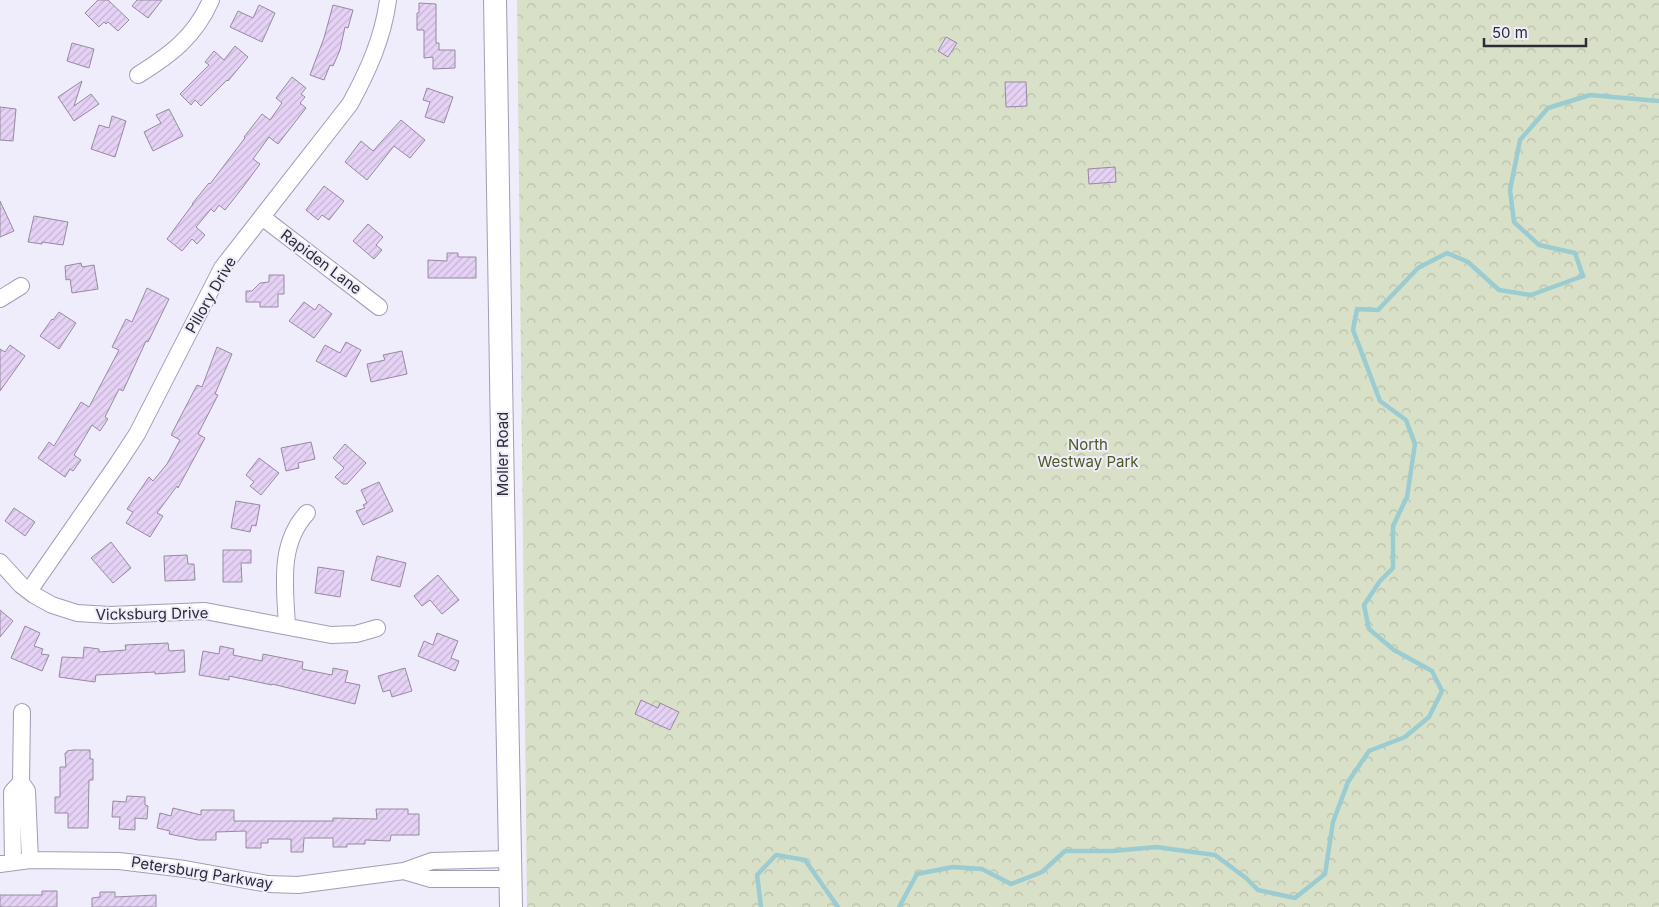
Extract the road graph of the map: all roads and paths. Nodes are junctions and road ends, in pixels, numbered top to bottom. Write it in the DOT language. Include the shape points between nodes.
graph roads {
  1 [pos="211,0"];
  2 [pos="388,0"];
  3 [pos="495,0"];
  4 [pos="138,75"];
  5 [pos="262,218"];
  6 [pos="21,286"];
  7 [pos="0,299"];
  8 [pos="379,307"];
  9 [pos="307,513"];
  10 [pos="0,562"];
  11 [pos="29,591"];
  12 [pos="287,626"];
  13 [pos="378,628"];
  14 [pos="22,712"];
  15 [pos="21,782"];
  16 [pos="30,860"];
  17 [pos="6,863"];
  18 [pos="510,869"];
  19 [pos="511,907"];
  1 -- 4 [label="street" via="183,42"];
  2 -- 5 [label="street, Pillory Drive" via="377,46 357,92"];
  3 -- 18 [label="street, Moller Road"];
  5 -- 8 [label="street, Rapiden Lane"];
  5 -- 11 [label="street, Pillory Drive" via="222,268 141,426 118,463"];
  6 -- 7 [label="street"];
  9 -- 12 [label="street" via="295,530 286,557"];
  10 -- 11 [label="street, Vicksburg Drive"];
  11 -- 12 [label="street, Vicksburg Drive" via="52,605 90,615 205,611"];
  12 -- 13 [label="street, Vicksburg Drive" via="331,635 350,635"];
  14 -- 15 [label="street"];
  15 -- 16 [label="street" via="27,791"];
  15 -- 17 [label="street" via="12,792"];
  16 -- 17 [label="street, Petersburg Parkway"];
  16 -- 18 [label="street, Petersburg Parkway" via="136,863 280,885 404,871 431,879"];
  18 -- 19 [label="street, Moller Road"];
}
